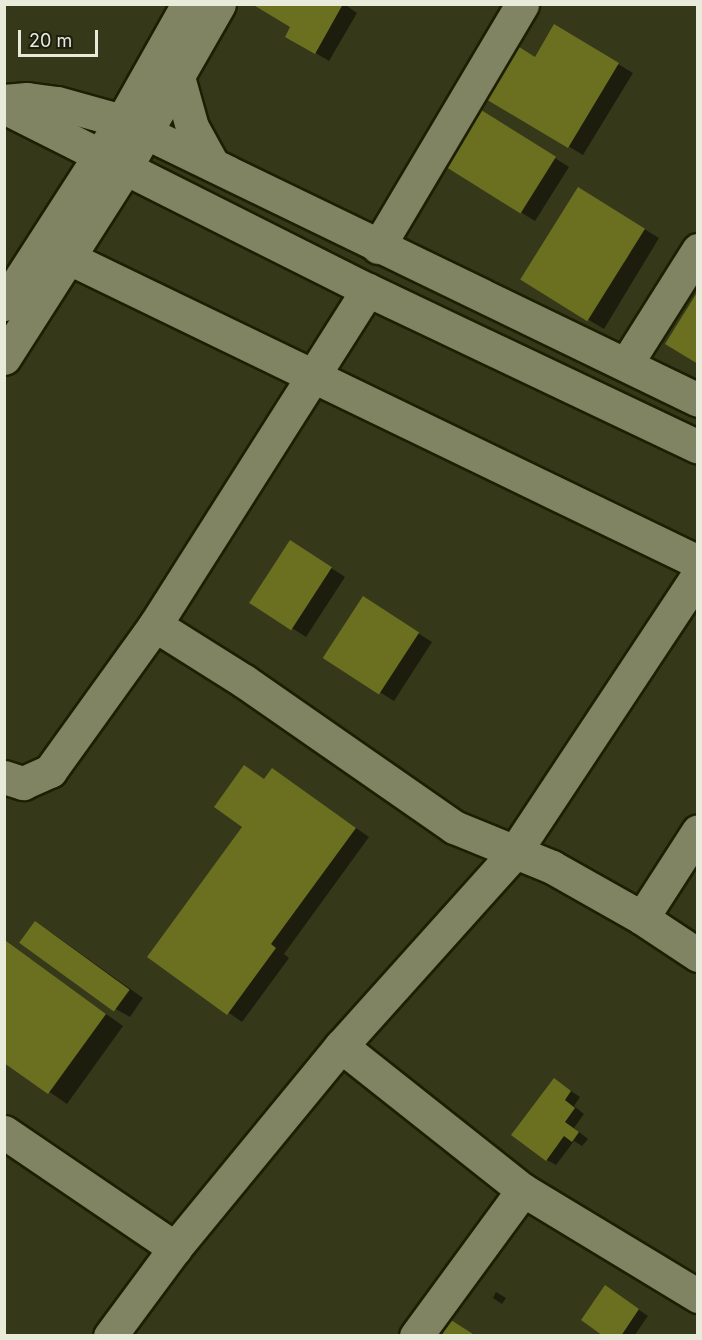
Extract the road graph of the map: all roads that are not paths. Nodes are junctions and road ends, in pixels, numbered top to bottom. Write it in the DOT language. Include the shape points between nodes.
graph roads {
  1 [pos="188,4"];
  2 [pos="219,4"];
  3 [pos="522,4"];
  4 [pos="178,77"];
  5 [pos="4,101"];
  6 [pos="4,107"];
  7 [pos="134,126"];
  8 [pos="112,163"];
  9 [pos="213,165"];
  10 [pos="378,247"];
  11 [pos="698,250"];
  12 [pos="69,258"];
  13 [pos="368,290"];
  14 [pos="4,304"];
  15 [pos="4,358"];
  16 [pos="626,364"];
  17 [pos="315,376"];
  18 [pos="698,400"];
  19 [pos="698,447"];
  20 [pos="698,562"];
  21 [pos="698,575"];
  22 [pos="155,625"];
  23 [pos="4,777"];
  24 [pos="698,831"];
  25 [pos="514,853"];
  26 [pos="642,918"];
  27 [pos="698,956"];
  28 [pos="341,1046"];
  29 [pos="4,1132"];
  30 [pos="524,1190"];
  31 [pos="175,1248"];
  32 [pos="698,1296"];
  33 [pos="110,1335"];
  34 [pos="416,1335"];
  1 -- 7 [label="street"];
  2 -- 4 [label="street"];
  3 -- 10 [label="street"];
  4 -- 7 [label="street"];
  4 -- 9 [label="street" via="192,127"];
  5 -- 7 [label="street" via="57,103"];
  6 -- 8 [label="street"];
  7 -- 8 [label="street"];
  7 -- 9 [label="street"];
  8 -- 12 [label="street"];
  8 -- 13 [label="street"];
  8 -- 14 [label="street"];
  9 -- 10 [label="street"];
  10 -- 16 [label="street"];
  11 -- 16 [label="street"];
  12 -- 15 [label="street"];
  12 -- 17 [label="street"];
  13 -- 17 [label="street"];
  13 -- 19 [label="street"];
  16 -- 18 [label="street"];
  17 -- 20 [label="street"];
  17 -- 22 [label="street"];
  21 -- 25 [label="street"];
  22 -- 23 [label="street" via="50,771 23,783"];
  22 -- 25 [label="street" via="244,681 454,827"];
  24 -- 26 [label="street"];
  25 -- 26 [label="street" via="552,867"];
  25 -- 28 [label="street"];
  26 -- 27 [label="street"];
  28 -- 30 [label="street"];
  28 -- 31 [label="street"];
  29 -- 31 [label="street"];
  30 -- 32 [label="street"];
  30 -- 34 [label="street"];
  31 -- 33 [label="street"];
}
